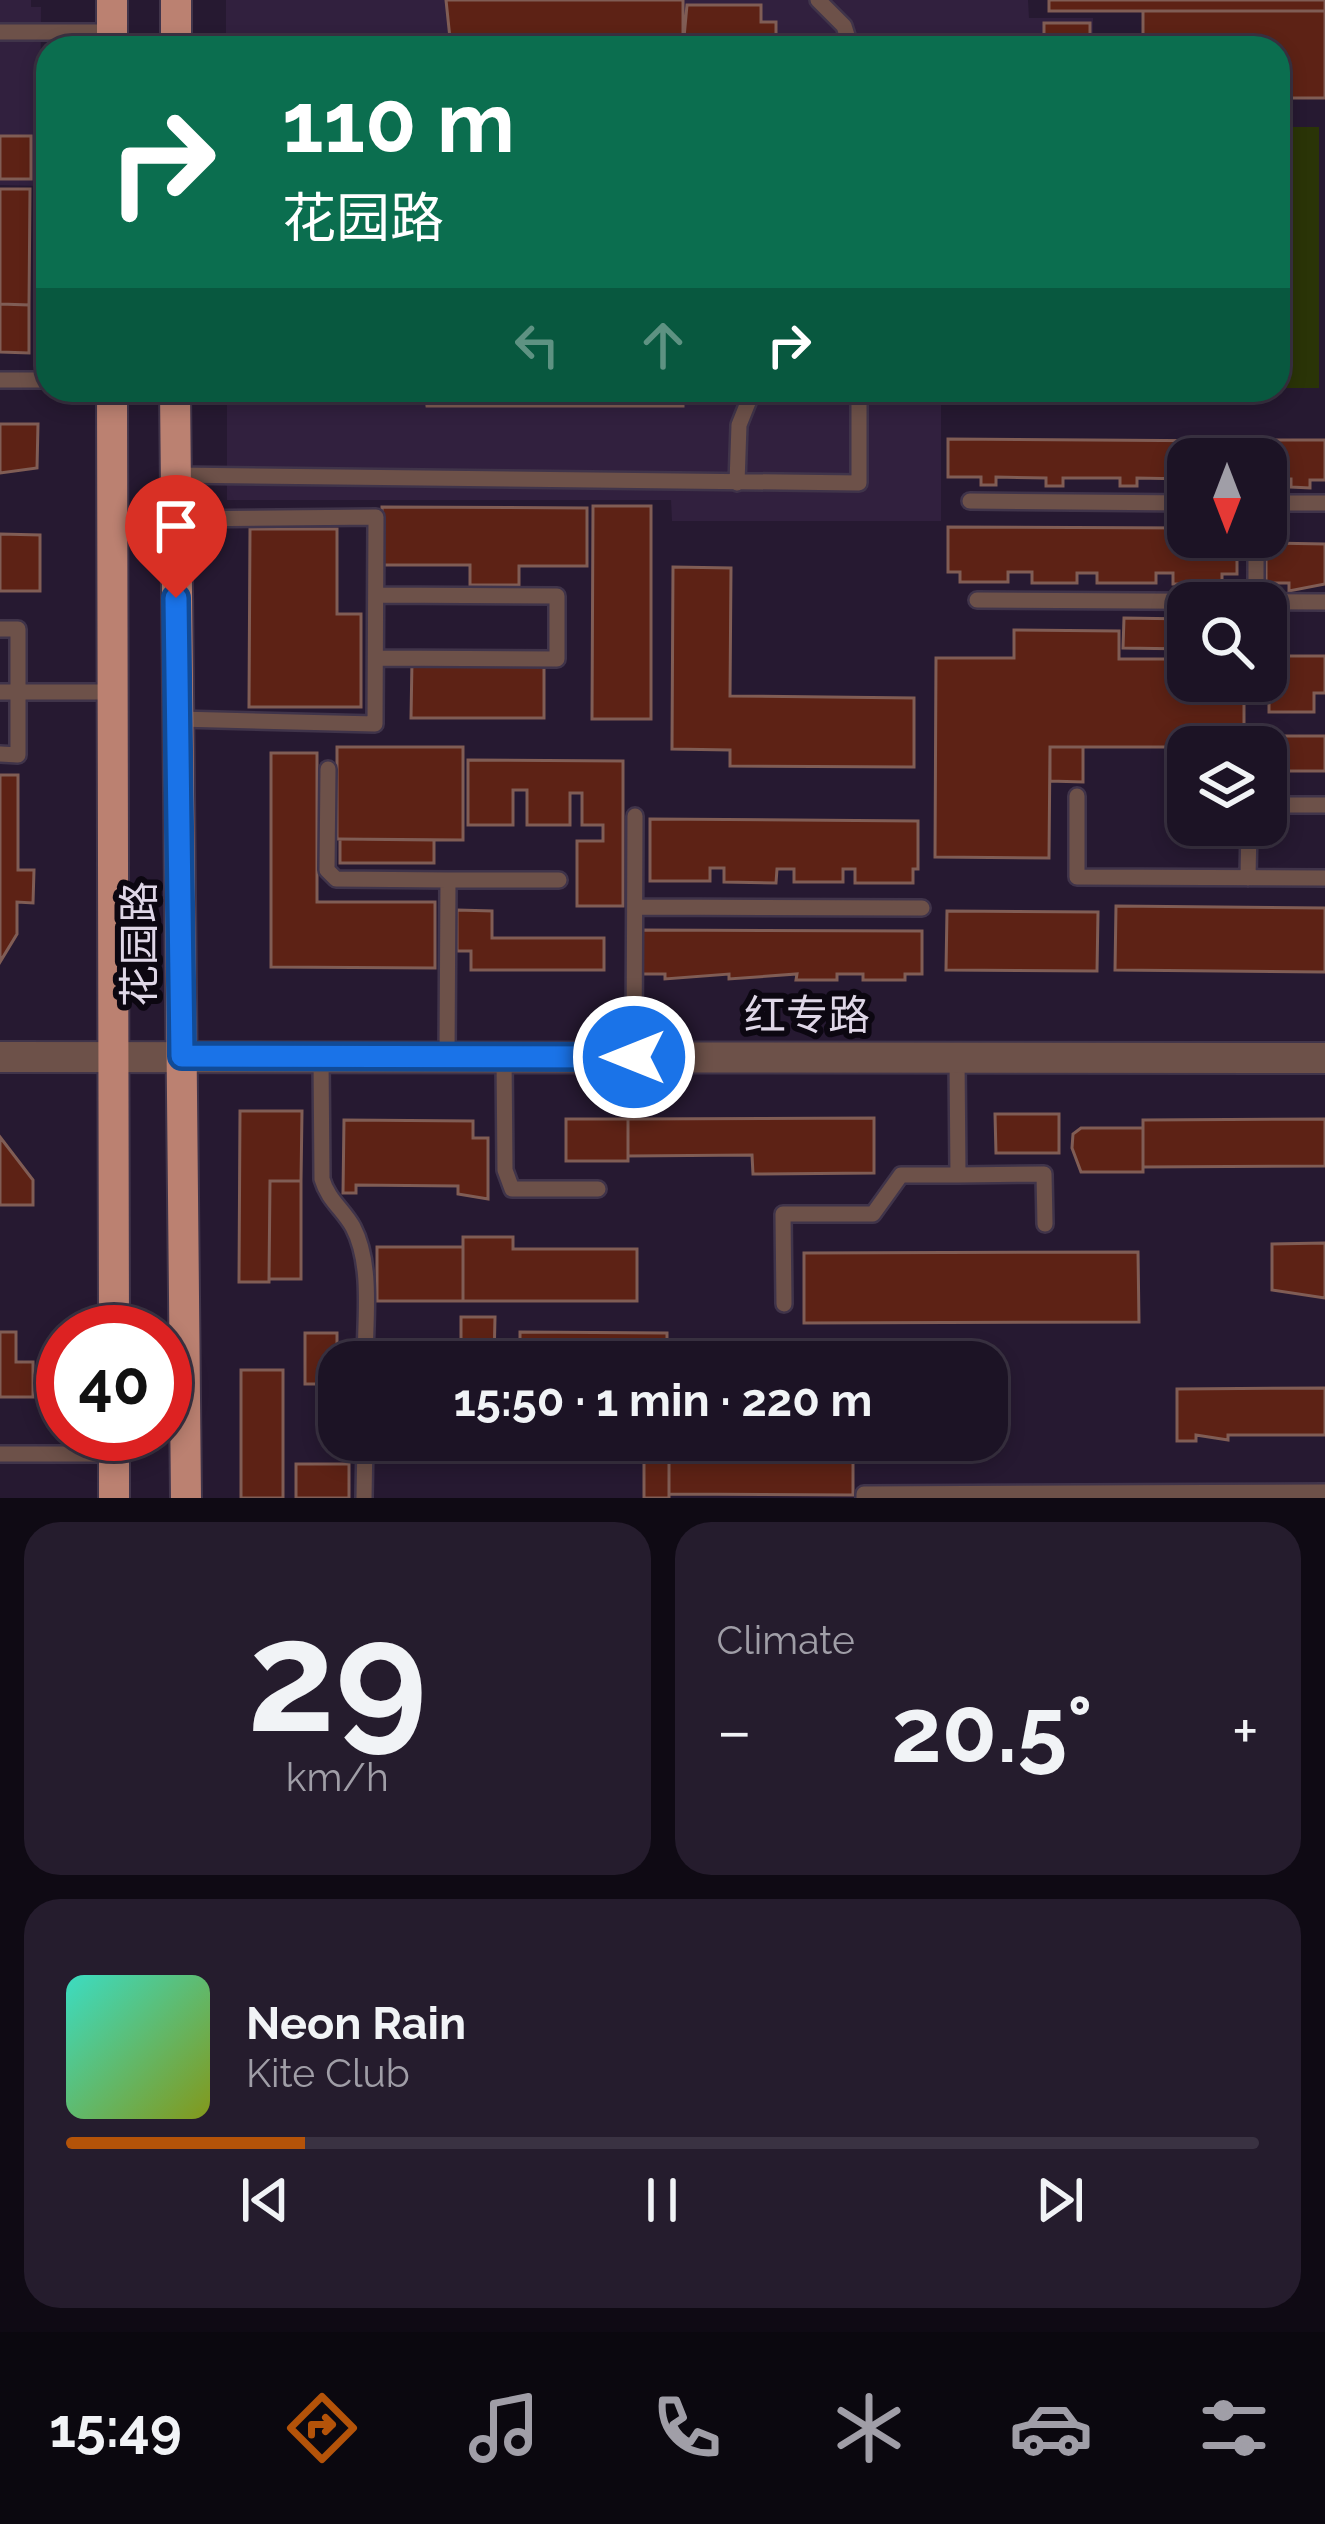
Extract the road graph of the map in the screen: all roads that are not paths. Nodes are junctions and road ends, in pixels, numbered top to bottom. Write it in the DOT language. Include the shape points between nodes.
graph roads {
  1 [pos="112,0"];
  2 [pos="176,0"];
  3 [pos="818,0"];
  4 [pos="0,32"];
  5 [pos="56,36"];
  6 [pos="112,36"];
  7 [pos="176,36"];
  8 [pos="847,36"];
  9 [pos="0,380"];
  10 [pos="36,380"];
  11 [pos="112,402"];
  12 [pos="175,402"];
  13 [pos="748,402"];
  14 [pos="859,402"];
  15 [pos="175,475"];
  16 [pos="737,483"];
  17 [pos="970,501"];
  18 [pos="1167,502"];
  19 [pos="1287,503"];
  20 [pos="1325,503"];
  21 [pos="173,519"];
  22 [pos="376,595"];
  23 [pos="977,600"];
  24 [pos="1167,601"];
  25 [pos="1287,602"];
  26 [pos="1325,602"];
  27 [pos="0,629"];
  28 [pos="376,658"];
  29 [pos="9,692"];
  30 [pos="113,692"];
  31 [pos="179,718"];
  32 [pos="0,754"];
  33 [pos="328,769"];
  34 [pos="1077,796"];
  35 [pos="1287,805"];
  36 [pos="1325,805"];
  37 [pos="635,816"];
  38 [pos="1249,846"];
  39 [pos="1248,878"];
  40 [pos="1325,878"];
  41 [pos="448,880"];
  42 [pos="559,880"];
  43 [pos="634,907"];
  44 [pos="922,908"];
  45 [pos="182,1056"];
  46 [pos="0,1057"];
  47 [pos="114,1057"];
  48 [pos="321,1057"];
  49 [pos="447,1057"];
  50 [pos="504,1057"];
  51 [pos="634,1057"];
  52 [pos="957,1058"];
  53 [pos="1325,1058"];
  54 [pos="958,1175"];
  55 [pos="598,1189"];
  56 [pos="1045,1224"];
  57 [pos="784,1304"];
  58 [pos="115,1305"];
  59 [pos="365,1341"];
  60 [pos="36,1451"];
  61 [pos="0,1454"];
  62 [pos="115,1461"];
  63 [pos="364,1461"];
  64 [pos="1325,1492"];
  65 [pos="1068,1495"];
  66 [pos="114,1498"];
  67 [pos="186,1498"];
  68 [pos="364,1498"];
  69 [pos="864,1498"];
  1 -- 6 [label="main road"];
  2 -- 7 [label="main road"];
  3 -- 8 [label="lane"];
  4 -- 5 [label="lane"];
  9 -- 10 [label="lane"];
  11 -- 30 [label="main road, 花园路"];
  12 -- 15 [label="main road, 花园路"];
  13 -- 16 [label="lane"];
  14 -- 16 [label="lane" via="859,483"];
  15 -- 16 [label="lane"];
  15 -- 21 [label="main road, 花园路"];
  17 -- 18 [label="lane"];
  19 -- 20 [label="lane"];
  21 -- 22 [label="lane" via="376,517"];
  21 -- 31 [label="main road, 花园路"];
  22 -- 28 [label="lane"];
  22 -- 28 [label="lane" via="557,596 557,658"];
  23 -- 24 [label="lane"];
  25 -- 26 [label="lane"];
  27 -- 29 [label="lane" via="18,629"];
  28 -- 31 [label="lane" via="375,724"];
  29 -- 30 [label="lane"];
  29 -- 32 [label="lane" via="18,754"];
  30 -- 47 [label="main road, 花园路"];
  31 -- 45 [label="main road, 花园路"];
  33 -- 41 [label="lane" via="327,870 336,879"];
  34 -- 39 [label="lane" via="1077,877"];
  35 -- 36 [label="lane"];
  37 -- 43 [label="lane"];
  38 -- 39 [label="lane"];
  39 -- 40 [label="lane"];
  41 -- 42 [label="lane"];
  41 -- 49 [label="lane"];
  43 -- 44 [label="lane"];
  43 -- 51 [label="lane"];
  45 -- 47 [label="street, 红专路"];
  45 -- 48 [label="street, 红专路"];
  45 -- 67 [label="main road, 花园路"];
  46 -- 47 [label="street, 红专路"];
  47 -- 58 [label="main road, 花园路"];
  48 -- 49 [label="street, 红专路"];
  48 -- 59 [label="lane" via="322,1179 355,1230"];
  49 -- 50 [label="street, 红专路"];
  50 -- 51 [label="street, 红专路"];
  50 -- 55 [label="lane" via="512,1189"];
  51 -- 52 [label="street, 红专路"];
  52 -- 53 [label="street, 红专路"];
  52 -- 54 [label="lane"];
  54 -- 56 [label="lane" via="1044,1174"];
  54 -- 57 [label="lane" via="901,1175 873,1214 783,1214"];
  60 -- 61 [label="lane"];
  62 -- 66 [label="main road"];
  63 -- 68 [label="lane"];
  64 -- 65 [label="lane"];
  65 -- 69 [label="lane"];
}
